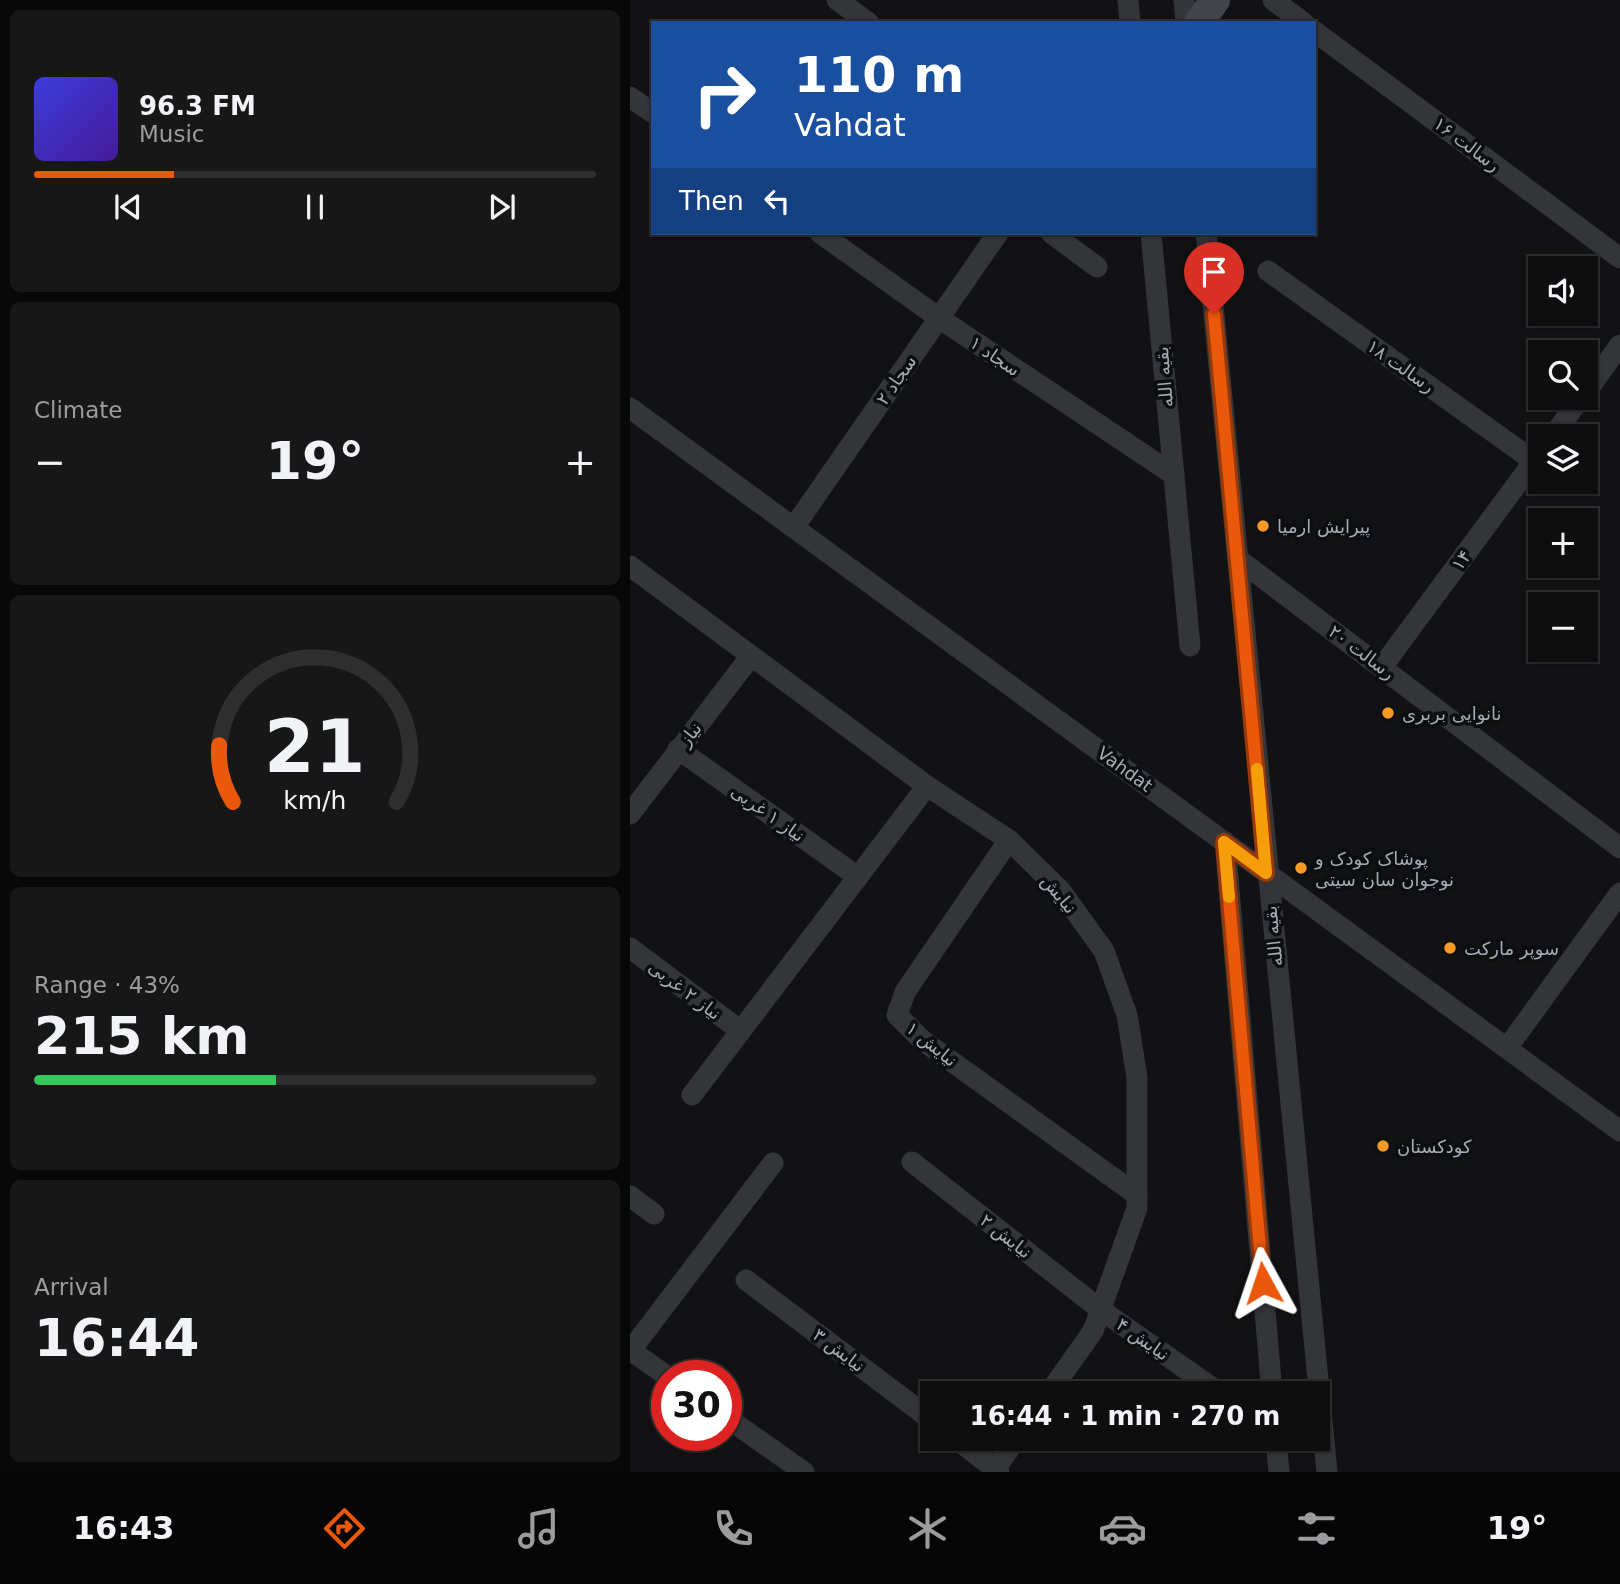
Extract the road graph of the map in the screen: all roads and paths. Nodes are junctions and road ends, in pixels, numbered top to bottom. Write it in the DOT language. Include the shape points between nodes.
graph roads {
  1 [pos="838,0"];
  2 [pos="1128,0"];
  3 [pos="1184,0"];
  4 [pos="1215,0"];
  5 [pos="1273,0"];
  6 [pos="866,21"];
  7 [pos="1130,21"];
  8 [pos="1186,21"];
  9 [pos="1200,21"];
  10 [pos="1301,21"];
  11 [pos="1316,31"];
  12 [pos="630,97"];
  13 [pos="651,112"];
  14 [pos="823,235"];
  15 [pos="997,235"];
  16 [pos="1054,235"];
  17 [pos="1151,235"];
  18 [pos="1206,235"];
  19 [pos="1620,258"];
  20 [pos="1097,267"];
  21 [pos="1268,271"];
  22 [pos="939,318"];
  23 [pos="1620,345"];
  24 [pos="1598,375"];
  25 [pos="630,408"];
  26 [pos="1528,451"];
  27 [pos="1528,469"];
  28 [pos="1174,475"];
  29 [pos="794,527"];
  30 [pos="1238,559"];
  31 [pos="630,566"];
  32 [pos="1190,646"];
  33 [pos="751,656"];
  34 [pos="1382,667"];
  35 [pos="678,749"];
  36 [pos="927,786"];
  37 [pos="630,814"];
  38 [pos="1009,840"];
  39 [pos="1224,842"];
  40 [pos="1620,848"];
  41 [pos="1266,873"];
  42 [pos="858,877"];
  43 [pos="1620,893"];
  44 [pos="630,948"];
  45 [pos="741,1031"];
  46 [pos="1507,1048"];
  47 [pos="692,1095"];
  48 [pos="1620,1131"];
  49 [pos="912,1162"];
  50 [pos="773,1163"];
  51 [pos="1137,1195"];
  52 [pos="630,1196"];
  53 [pos="654,1214"];
  54 [pos="746,1279"];
  55 [pos="1101,1310"];
  56 [pos="630,1350"];
  57 [pos="651,1365"];
  58 [pos="1058,1381"];
  59 [pos="1203,1381"];
  60 [pos="1271,1381"];
  61 [pos="920,1412"];
  62 [pos="742,1428"];
  63 [pos="971,1451"];
  64 [pos="1009,1451"];
  65 [pos="1277,1451"];
  66 [pos="996,1471"];
  67 [pos="804,1472"];
  68 [pos="1279,1472"];
  69 [pos="1327,1472"];
  1 -- 6 [label="street"];
  2 -- 7 [label="street"];
  3 -- 8 [label="street"];
  4 -- 9 [label="street"];
  5 -- 10 [label="street"];
  11 -- 19 [label="street, رسالت ۱۶"];
  12 -- 13 [label="street"];
  14 -- 22 [label="street, سجاد ۱"];
  15 -- 22 [label="street, سجاد ۲"];
  16 -- 20 [label="street"];
  17 -- 28 [label="street, بقیه الله"];
  18 -- 30 [label="street, بقیه الله"];
  21 -- 26 [label="street, رسالت ۱۸"];
  22 -- 28 [label="street, سجاد ۱"];
  22 -- 29 [label="street, سجاد ۲"];
  23 -- 24 [label="street"];
  25 -- 29 [label="street, Vahdat"];
  27 -- 34 [label="street, ۱۴"];
  28 -- 32 [label="street, بقیه الله"];
  29 -- 39 [label="street, Vahdat"];
  30 -- 34 [label="street, رسالت ۲۰"];
  30 -- 41 [label="street, بقیه الله"];
  31 -- 33 [label="street, نیایش"];
  33 -- 35 [label="street, نیاز"];
  33 -- 36 [label="street, نیایش"];
  34 -- 40 [label="street, رسالت ۲۰"];
  35 -- 37 [label="street, نیاز"];
  35 -- 42 [label="street, نیاز ۱ غربی"];
  36 -- 38 [label="street, نیایش"];
  36 -- 42 [label="street"];
  38 -- 51 [label="street, نیایش" via="1060,890 1104,951 1128,1015 1137,1077"];
  38 -- 51 [label="street, نیایش ۱" via="905,992 897,1015 922,1040"];
  39 -- 41 [label="street, Vahdat"];
  39 -- 60 [label="street"];
  41 -- 46 [label="street, Vahdat"];
  41 -- 69 [label="street, بقیه الله"];
  42 -- 45 [label="street"];
  43 -- 46 [label="street"];
  44 -- 45 [label="street, نیاز ۲ غربی"];
  45 -- 47 [label="street"];
  46 -- 48 [label="street, Vahdat"];
  49 -- 55 [label="street, نیایش ۲"];
  50 -- 56 [label="street"];
  51 -- 55 [label="street, نیایش" via="1137,1208"];
  52 -- 53 [label="street"];
  54 -- 61 [label="street, نیایش ۳"];
  55 -- 58 [label="street, نیایش" via="1093,1331"];
  55 -- 59 [label="street, نیایش ۴"];
  56 -- 57 [label="street"];
  62 -- 67 [label="street"];
  63 -- 66 [label="street"];
  64 -- 66 [label="street"];
  65 -- 68 [label="street"];
}
